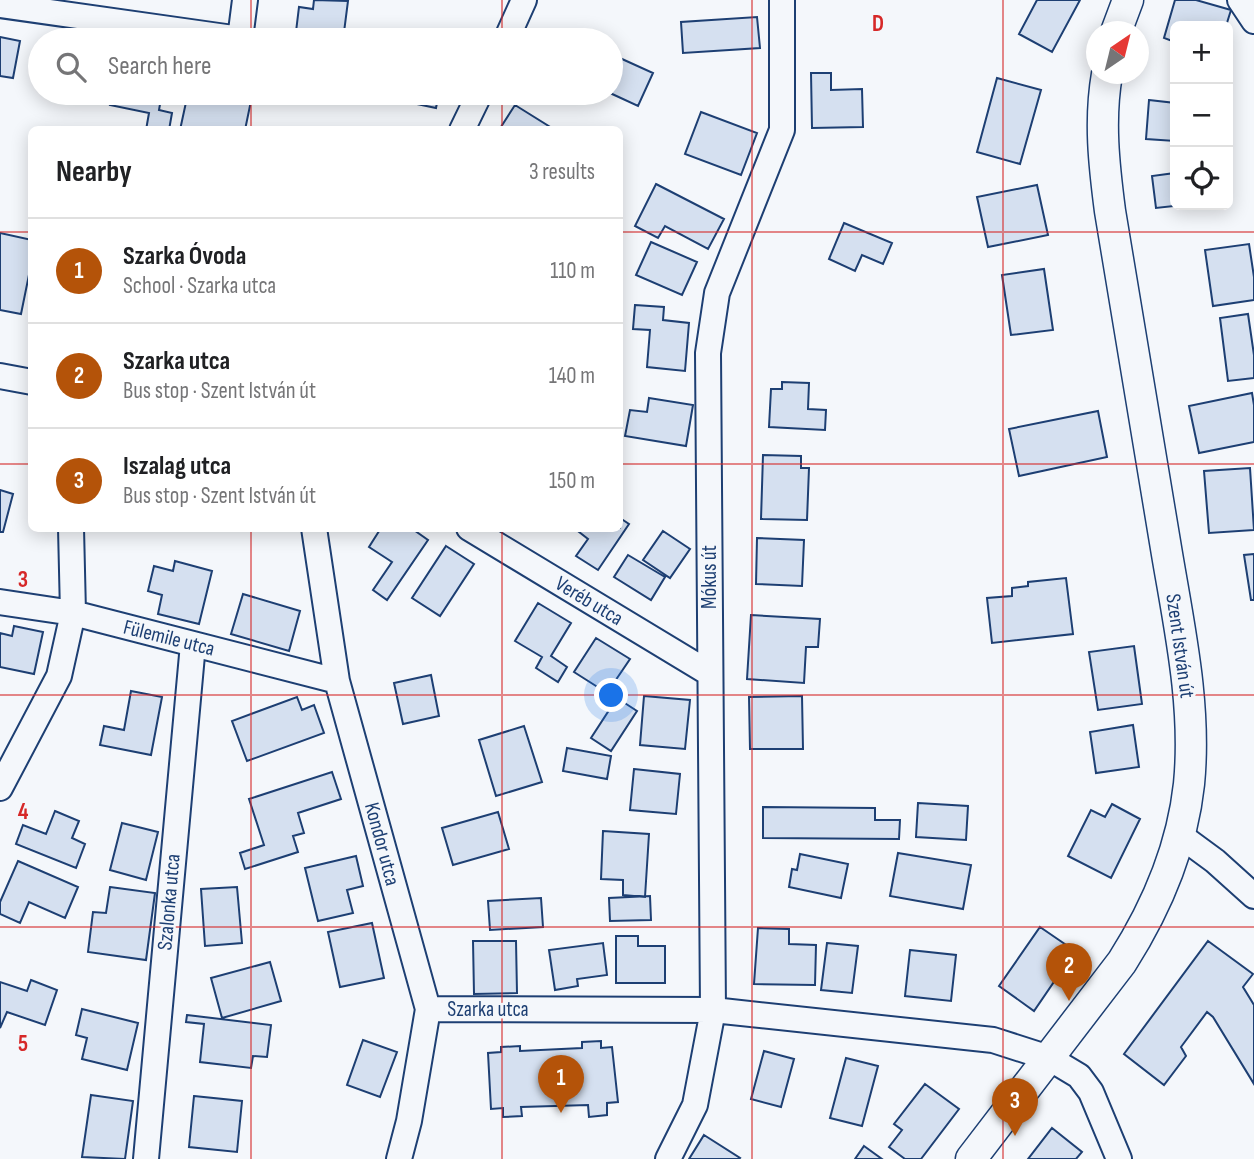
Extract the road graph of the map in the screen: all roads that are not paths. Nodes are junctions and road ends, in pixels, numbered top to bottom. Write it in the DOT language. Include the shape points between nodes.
graph roads {
  1 [pos="245,0"];
  2 [pos="524,0"];
  3 [pos="782,0"];
  4 [pos="1128,0"];
  5 [pos="1240,0"];
  6 [pos="0,5"];
  7 [pos="1120,21"];
  8 [pos="1254,21"];
  9 [pos="162,28"];
  10 [pos="241,28"];
  11 [pos="511,28"];
  12 [pos="1105,84"];
  13 [pos="474,105"];
  14 [pos="464,126"];
  15 [pos="0,376"];
  16 [pos="28,381"];
  17 [pos="71,532"];
  18 [pos="315,532"];
  19 [pos="476,532"];
  20 [pos="0,601"];
  21 [pos="74,614"];
  22 [pos="193,644"];
  23 [pos="709,673"];
  24 [pos="337,681"];
  25 [pos="0,788"];
  26 [pos="1181,836"];
  27 [pos="1254,896"];
  28 [pos="428,1009"];
  29 [pos="713,1010"];
  30 [pos="1049,1058"];
  31 [pos="146,1159"];
  32 [pos="399,1159"];
  33 [pos="668,1159"];
  34 [pos="971,1159"];
  35 [pos="1119,1159"];
  1 -- 10 [label="street"];
  2 -- 11 [label="street"];
  3 -- 23 [label="street, Mókus út" via="782,130 717,293 708,353"];
  4 -- 7 [label="street"];
  5 -- 8 [label="street"];
  6 -- 9 [label="street"];
  12 -- 26 [label="street, Szent István út" via="1103,154 1110,211 1189,690 1189,783"];
  13 -- 14 [label="street"];
  15 -- 16 [label="street"];
  17 -- 21 [label="street"];
  18 -- 24 [label="street, Kondor utca"];
  19 -- 23 [label="street, Veréb utca"];
  20 -- 21 [label="street, Fülemile utca"];
  21 -- 22 [label="street, Fülemile utca"];
  21 -- 25 [label="street" via="59,676"];
  22 -- 24 [label="street, Fülemile utca"];
  22 -- 31 [label="street, Szalonka utca"];
  23 -- 29 [label="street, Mókus út"];
  24 -- 28 [label="street, Kondor utca"];
  26 -- 27 [label="street"];
  26 -- 30 [label="street, Szent István út" via="1145,927"];
  28 -- 29 [label="street, Szarka utca"];
  28 -- 32 [label="street, Kondor utca" via="410,1121"];
  29 -- 30 [label="street, Szarka utca" via="993,1040"];
  29 -- 33 [label="street, Mókus út" via="695,1105"];
  30 -- 34 [label="street, Szent István út"];
  30 -- 35 [label="street, Szarka utca" via="1079,1076 1091,1092"];
}
